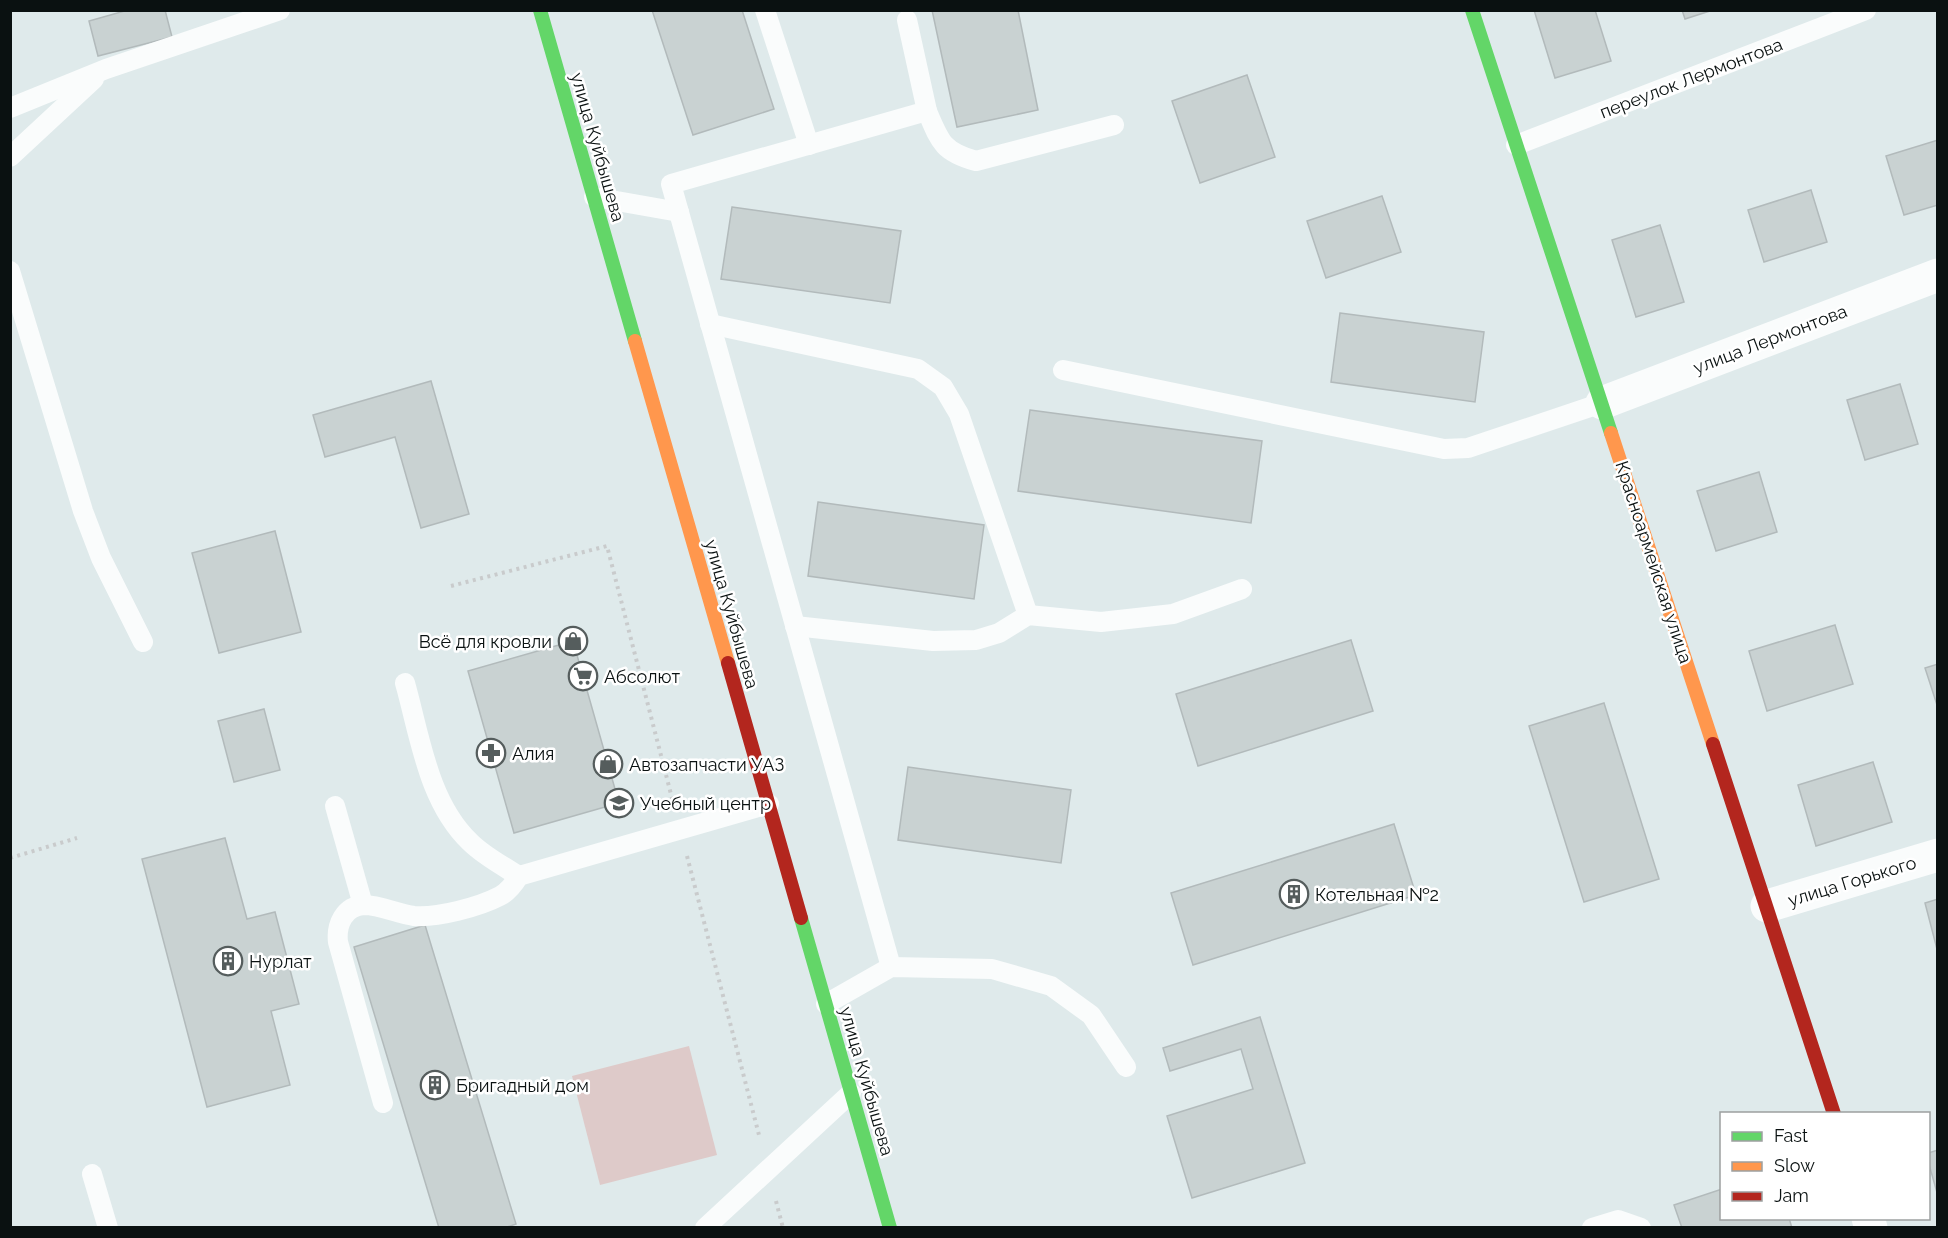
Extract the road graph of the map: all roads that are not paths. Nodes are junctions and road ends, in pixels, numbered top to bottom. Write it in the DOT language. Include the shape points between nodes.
graph roads {
  1 [pos="279,10"];
  2 [pos="540,10"];
  3 [pos="765,10"];
  4 [pos="1472,10"];
  5 [pos="1866,10"];
  6 [pos="908,20"];
  7 [pos="106,69"];
  8 [pos="10,108"];
  9 [pos="927,111"];
  10 [pos="1114,125"];
  11 [pos="809,145"];
  12 [pos="1516,145"];
  13 [pos="10,157"];
  14 [pos="594,197"];
  15 [pos="679,212"];
  16 [pos="10,272"];
  17 [pos="1938,275"];
  18 [pos="710,324"];
  19 [pos="1063,370"];
  20 [pos="1602,403"];
  21 [pos="1242,589"];
  22 [pos="1028,615"];
  23 [pos="795,626"];
  24 [pos="143,642"];
  25 [pos="405,683"];
  26 [pos="768,804"];
  27 [pos="335,806"];
  28 [pos="1938,855"];
  29 [pos="519,876"];
  30 [pos="363,905"];
  31 [pos="1767,906"];
  32 [pos="891,967"];
  33 [pos="826,1004"];
  34 [pos="1126,1067"];
  35 [pos="851,1094"];
  36 [pos="383,1103"];
  37 [pos="1834,1112"];
  38 [pos="92,1174"];
  39 [pos="108,1227"];
  40 [pos="705,1227"];
  41 [pos="890,1227"];
  42 [pos="1592,1227"];
  43 [pos="1641,1227"];
  1 -- 7 [label="lane"];
  2 -- 14 [label="street, улица Куйбышева"];
  3 -- 11 [label="lane"];
  4 -- 12 [label="street, Красноармейская улица"];
  5 -- 12 [label="lane, переулок Лермонтова"];
  6 -- 9 [label="lane"];
  7 -- 8 [label="lane"];
  7 -- 13 [label="lane"];
  9 -- 10 [label="lane" via="940,143 956,156 976,161"];
  9 -- 11 [label="lane"];
  11 -- 15 [label="lane" via="671,184"];
  12 -- 20 [label="street, Красноармейская улица"];
  14 -- 15 [label="lane"];
  14 -- 26 [label="street, улица Куйбышева"];
  15 -- 18 [label="lane"];
  16 -- 24 [label="lane" via="83,511 101,558"];
  17 -- 20 [label="street, улица Лермонтова"];
  18 -- 22 [label="lane" via="918,369 943,387 959,414"];
  18 -- 23 [label="lane"];
  19 -- 20 [label="lane" via="1444,449 1468,448"];
  20 -- 31 [label="street, Красноармейская улица"];
  21 -- 22 [label="lane" via="1173,614 1101,622"];
  22 -- 23 [label="lane" via="999,633 976,640 933,641"];
  23 -- 32 [label="lane"];
  25 -- 29 [label="lane" via="436,792 449,817 472,844"];
  26 -- 29 [label="lane"];
  26 -- 33 [label="street, улица Куйбышева"];
  27 -- 30 [label="lane"];
  28 -- 31 [label="street, улица Горького"];
  29 -- 30 [label="lane" via="501,896 442,914 415,916"];
  30 -- 36 [label="lane" via="349,910 340,920 338,942"];
  31 -- 37 [label="street, Красноармейская улица"];
  32 -- 33 [label="lane"];
  32 -- 34 [label="lane" via="992,969 1051,986 1090,1015"];
  33 -- 35 [label="street, улица Куйбышева"];
  35 -- 40 [label="lane"];
  35 -- 41 [label="street, улица Куйбышева"];
  38 -- 39 [label="lane"];
  42 -- 43 [label="lane" via="1618,1220"];
}
